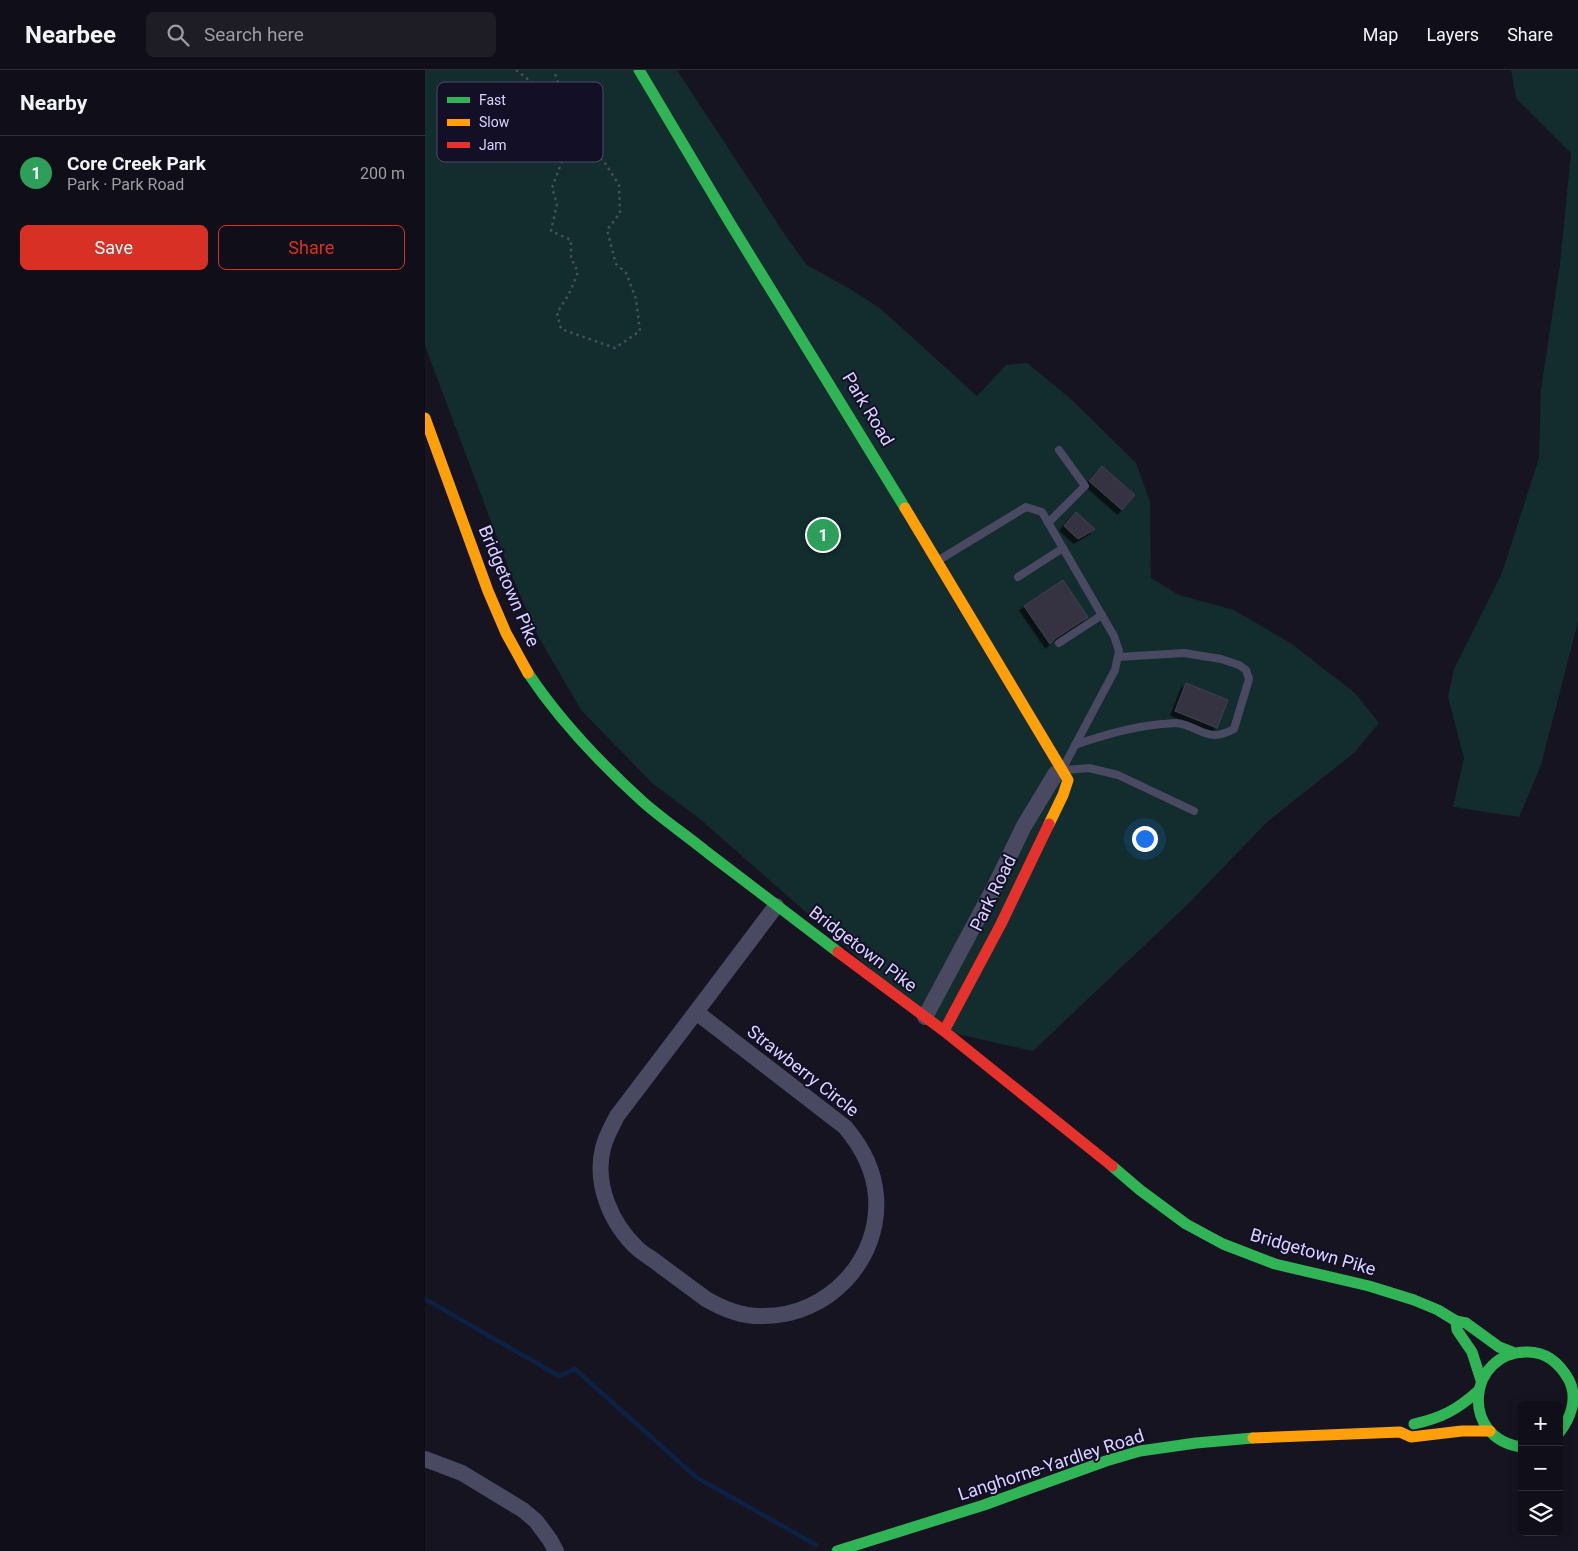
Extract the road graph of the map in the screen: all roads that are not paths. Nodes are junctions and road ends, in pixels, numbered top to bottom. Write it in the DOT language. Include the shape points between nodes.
graph roads {
  1 [pos="639,70"];
  2 [pos="425,418"];
  3 [pos="1059,450"];
  4 [pos="1048,523"];
  5 [pos="1063,548"];
  6 [pos="937,561"];
  7 [pos="1017,576"];
  8 [pos="1102,615"];
  9 [pos="1059,643"];
  10 [pos="1118,657"];
  11 [pos="1075,745"];
  12 [pos="1061,770"];
  13 [pos="1194,811"];
  14 [pos="1034,831"];
  15 [pos="776,906"];
  16 [pos="696,1012"];
  17 [pos="925,1017"];
  18 [pos="945,1031"];
  19 [pos="1456,1321"];
  20 [pos="1512,1352"];
  21 [pos="1479,1386"];
  22 [pos="1575,1389"];
  23 [pos="1490,1431"];
  24 [pos="1400,1432"];
  25 [pos="1563,1432"];
  26 [pos="1518,1446"];
  27 [pos="425,1459"];
  28 [pos="556,1551"];
  29 [pos="837,1551"];
  1 -- 6 [label="street, Park Road"];
  2 -- 15 [label="street, Bridgetown Pike" via="506,633 543,695 566,725 637,796"];
  3 -- 4 [label="lane" via="1085,486"];
  4 -- 5 [label="lane"];
  4 -- 6 [label="lane" via="1042,512 1026,507"];
  5 -- 7 [label="lane"];
  5 -- 8 [label="lane"];
  6 -- 12 [label="street, Park Road"];
  8 -- 9 [label="lane"];
  8 -- 10 [label="lane" via="1114,636"];
  10 -- 11 [label="lane" via="1115,670"];
  10 -- 11 [label="lane" via="1184,653 1239,665 1246,670 1249,679 1234,729 1214,736 1176,723 1143,726"];
  11 -- 12 [label="lane"];
  12 -- 13 [label="lane" via="1089,768 1118,775"];
  12 -- 14 [label="street, Park Road" via="1056,773"];
  12 -- 14 [label="street, Park Road" via="1068,780 1063,795"];
  14 -- 17 [label="street, Park Road" via="994,888"];
  14 -- 18 [label="street, Park Road" via="1001,924"];
  15 -- 16 [label="street, Strawberry Circle"];
  15 -- 17 [label="street, Bridgetown Pike"];
  16 -- 16 [label="street, Strawberry Circle" via="845,1127 866,1158 876,1196 875,1222 867,1248 860,1264 845,1282 813,1306 788,1314 764,1316 718,1306 638,1249 615,1221 608,1204 601,1170 608,1134 617,1116"];
  17 -- 18 [label="street, Bridgetown Pike"];
  18 -- 19 [label="street, Bridgetown Pike" via="1186,1224 1223,1244 1275,1264 1414,1300"];
  19 -- 20 [label="street, Bridgetown Pike" via="1466,1323 1499,1347"];
  19 -- 21 [label="street" via="1457,1330 1472,1352"];
  20 -- 21 [label="street, Langhorne-Yardley Road" via="1493,1363"];
  20 -- 22 [label="street" via="1544,1354 1561,1367"];
  21 -- 23 [label="street" via="1479,1412"];
  21 -- 24 [label="street, Langhorne-Yardley Road" via="1450,1414 1410,1425"];
  22 -- 25 [label="street" via="1570,1418"];
  23 -- 24 [label="street, Langhorne-Yardley Road" via="1411,1437"];
  23 -- 26 [label="street" via="1507,1444"];
  24 -- 29 [label="street, Langhorne-Yardley Road" via="1196,1442 1140,1451"];
  27 -- 28 [label="street" via="470,1477 523,1510 536,1521"];
}
